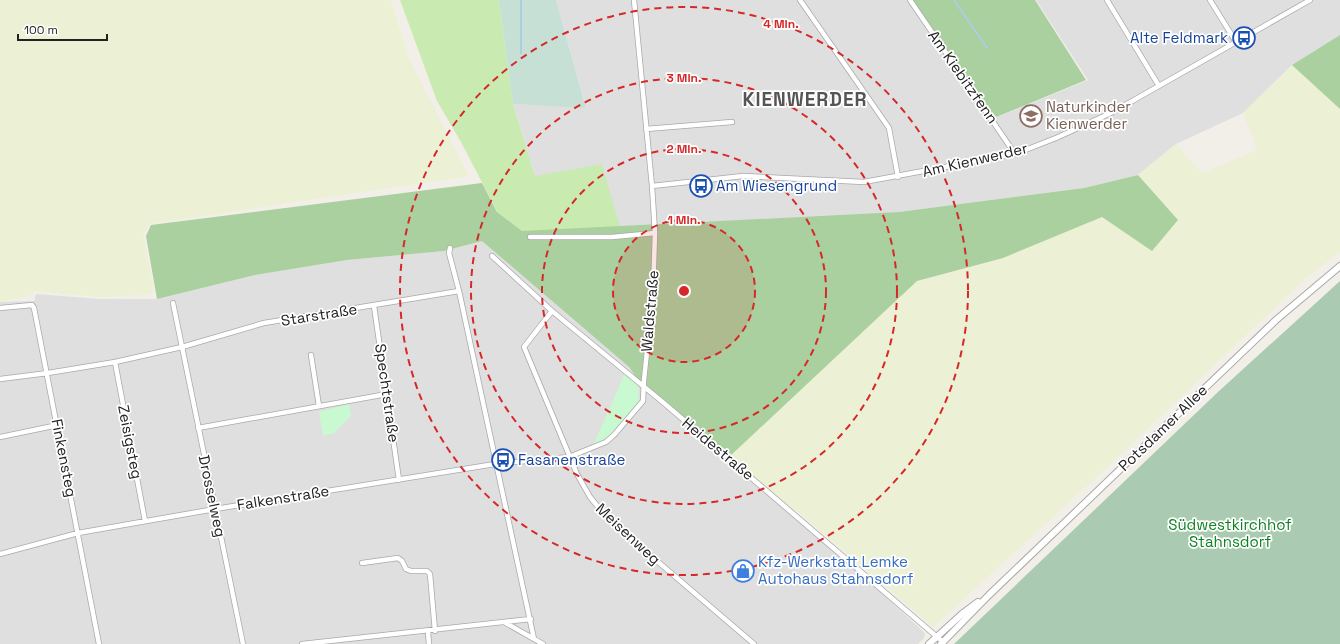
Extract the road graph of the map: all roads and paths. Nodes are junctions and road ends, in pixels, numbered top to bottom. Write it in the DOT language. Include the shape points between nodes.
graph roads {
  1 [pos="634,0"];
  2 [pos="800,0"];
  3 [pos="910,0"];
  4 [pos="1107,0"];
  5 [pos="1210,0"];
  6 [pos="1310,0"];
  7 [pos="1236,42"];
  8 [pos="1159,86"];
  9 [pos="732,122"];
  10 [pos="646,129"];
  11 [pos="1015,154"];
  12 [pos="898,177"];
  13 [pos="652,186"];
  14 [pos="655,233"];
  15 [pos="530,237"];
  16 [pos="450,248"];
  17 [pos="492,256"];
  18 [pos="1340,266"];
  19 [pos="459,291"];
  20 [pos="173,303"];
  21 [pos="374,306"];
  22 [pos="0,308"];
  23 [pos="552,311"];
  24 [pos="182,347"];
  25 [pos="311,355"];
  26 [pos="115,362"];
  27 [pos="48,374"];
  28 [pos="0,379"];
  29 [pos="644,388"];
  30 [pos="387,394"];
  31 [pos="319,406"];
  32 [pos="58,425"];
  33 [pos="198,428"];
  34 [pos="0,437"];
  35 [pos="569,457"];
  36 [pos="495,464"];
  37 [pos="399,480"];
  38 [pos="215,509"];
  39 [pos="145,521"];
  40 [pos="78,533"];
  41 [pos="0,554"];
  42 [pos="362,563"];
  43 [pos="989,594"];
  44 [pos="531,619"];
  45 [pos="504,622"];
  46 [pos="435,631"];
  47 [pos="428,632"];
  48 [pos="937,636"];
  49 [pos="534,639"];
  50 [pos="320,643"];
  51 [pos="942,643"];
  52 [pos="99,644"];
  53 [pos="243,644"];
  54 [pos="302,644"];
  55 [pos="429,644"];
  56 [pos="543,644"];
  57 [pos="754,644"];
  58 [pos="929,644"];
  1 -- 10 [label="street"];
  2 -- 12 [label="street" via="889,128"];
  3 -- 11 [label="street, Am Kiebitzfenn"];
  4 -- 8 [label="street"];
  5 -- 7 [label="street"];
  6 -- 7 [label="street, Am Kienwerder"];
  7 -- 8 [label="street, Am Kienwerder"];
  8 -- 11 [label="street, Am Kienwerder" via="1113,112"];
  9 -- 10 [label="street"];
  10 -- 13 [label="street"];
  11 -- 12 [label="street, Am Kienwerder"];
  12 -- 13 [label="street, Am Kienwerder" via="864,182 743,176"];
  13 -- 14 [label="street"];
  14 -- 15 [label="street" via="612,237"];
  14 -- 29 [label="street, Waldstraße" via="653,294"];
  16 -- 19 [label="street" via="449,253"];
  17 -- 23 [label="street, Heidestraße"];
  18 -- 43 [label="street, Potsdamer Allee" via="1276,320"];
  19 -- 21 [label="street, Starstraße"];
  19 -- 36 [label="street"];
  20 -- 24 [label="street"];
  21 -- 24 [label="street, Starstraße" via="264,324"];
  21 -- 30 [label="street, Spechtstraße"];
  22 -- 27 [label="street, Finkensteg" via="32,305"];
  23 -- 29 [label="street, Heidestraße"];
  23 -- 35 [label="street, Meisenweg" via="524,347"];
  24 -- 26 [label="street, Starstraße"];
  24 -- 33 [label="street, Drosselweg"];
  25 -- 31 [label="street"];
  26 -- 27 [label="street, Starstraße"];
  26 -- 39 [label="street, Zeisigsteg"];
  27 -- 28 [label="street, Starstraße"];
  27 -- 32 [label="street, Finkensteg"];
  29 -- 35 [label="street, Waldstraße" via="643,401 638,409 614,435 606,442"];
  29 -- 48 [label="street, Heidestraße"];
  30 -- 31 [label="street"];
  30 -- 37 [label="street, Spechtstraße"];
  31 -- 33 [label="street"];
  32 -- 34 [label="street"];
  32 -- 40 [label="street, Finkensteg"];
  33 -- 38 [label="street, Drosselweg"];
  35 -- 36 [label="street, Falkenstraße"];
  35 -- 57 [label="street, Meisenweg" via="590,497 608,519"];
  36 -- 37 [label="street, Falkenstraße"];
  36 -- 44 [label="street"];
  37 -- 38 [label="street, Falkenstraße"];
  38 -- 39 [label="street, Falkenstraße"];
  38 -- 53 [label="street, Drosselweg"];
  39 -- 40 [label="street, Falkenstraße"];
  40 -- 41 [label="street, Falkenstraße"];
  40 -- 52 [label="street, Finkensteg"];
  42 -- 46 [label="street" via="398,558 411,572 427,571 430,574"];
  43 -- 48 [label="street, Potsdamer Allee"];
  43 -- 51 [label="street, Potsdamer Allee"];
  44 -- 45 [label="street"];
  44 -- 49 [label="street"];
  45 -- 46 [label="street"];
  45 -- 49 [label="street"];
  46 -- 47 [label="street"];
  47 -- 50 [label="street"];
  47 -- 55 [label="street"];
  48 -- 51 [label="street, Heidestraße"];
  48 -- 58 [label="street, Potsdamer Allee"];
  49 -- 56 [label="street"];
  50 -- 54 [label="street"];
}
